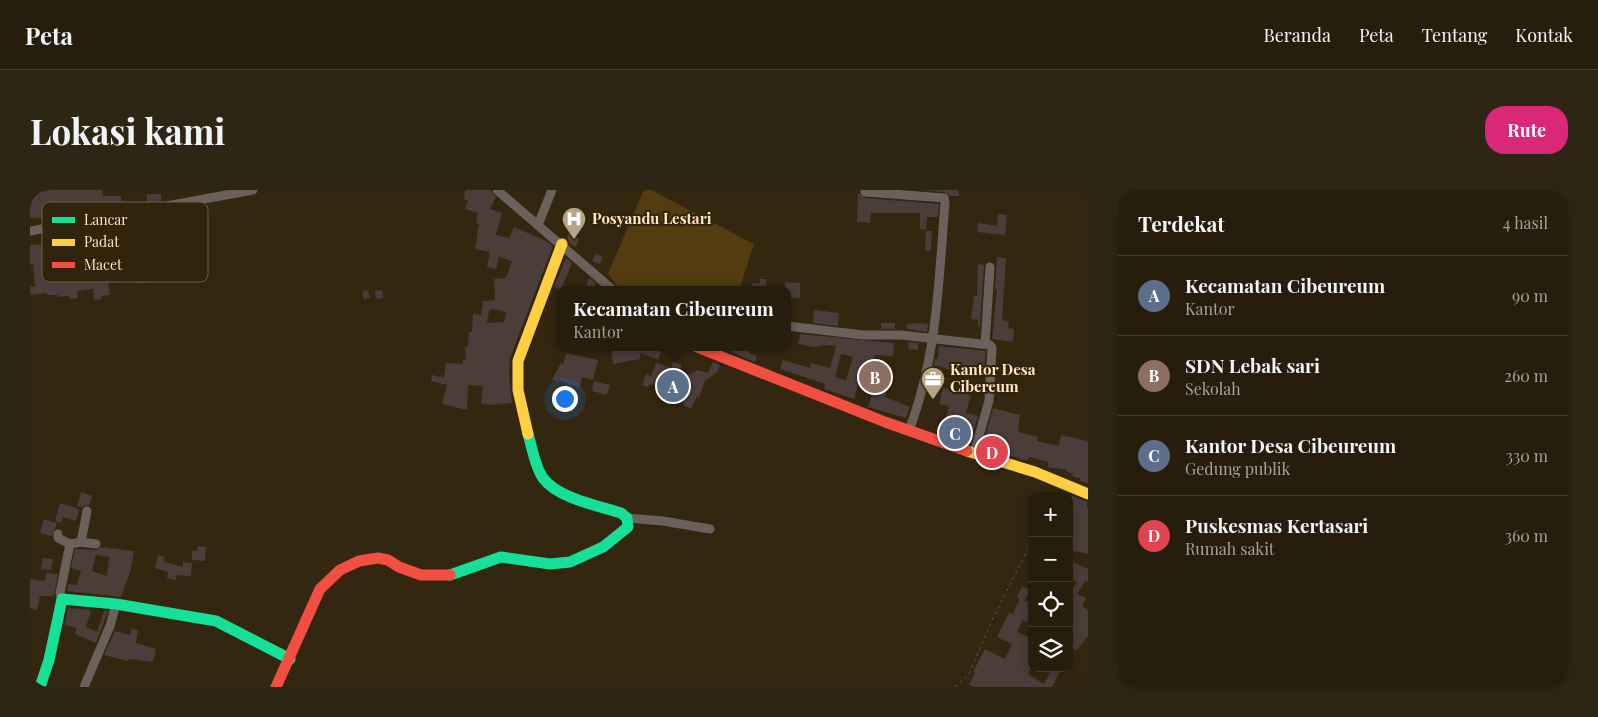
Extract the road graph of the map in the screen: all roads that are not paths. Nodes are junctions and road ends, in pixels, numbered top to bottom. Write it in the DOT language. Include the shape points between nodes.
graph roads {
  1 [pos="253,190"];
  2 [pos="498,190"];
  3 [pos="552,190"];
  4 [pos="865,192"];
  5 [pos="189,202"];
  6 [pos="538,225"];
  7 [pos="562,244"];
  8 [pos="990,267"];
  9 [pos="609,286"];
  10 [pos="791,326"];
  11 [pos="931,339"];
  12 [pos="985,344"];
  13 [pos="707,351"];
  14 [pos="909,430"];
  15 [pos="974,454"];
  16 [pos="1088,494"];
  17 [pos="87,511"];
  18 [pos="628,518"];
  19 [pos="710,529"];
  20 [pos="58,534"];
  21 [pos="81,542"];
  22 [pos="70,544"];
  23 [pos="96,544"];
  24 [pos="62,599"];
  25 [pos="116,604"];
  26 [pos="290,659"];
  27 [pos="40,687"];
  28 [pos="84,687"];
  29 [pos="276,687"];
  1 -- 5 [label="street"];
  2 -- 6 [label="street"];
  3 -- 6 [label="street"];
  4 -- 11 [label="street" via="945,200 938,300"];
  6 -- 7 [label="street"];
  7 -- 9 [label="street"];
  7 -- 18 [label="street" via="518,361 516,371 523,418 547,483"];
  8 -- 12 [label="street"];
  10 -- 11 [label="street"];
  11 -- 12 [label="street"];
  11 -- 14 [label="street" via="925,385"];
  12 -- 15 [label="street" via="992,348 989,401"];
  13 -- 14 [label="street"];
  14 -- 15 [label="street"];
  15 -- 16 [label="street" via="1034,472"];
  17 -- 21 [label="street"];
  18 -- 19 [label="street"];
  18 -- 26 [label="street" via="628,527 618,538 592,552 552,565 502,557 453,575 436,577 422,576 388,559 376,558 338,570 325,580 320,589"];
  20 -- 22 [label="street" via="58,538"];
  21 -- 22 [label="street"];
  21 -- 23 [label="street"];
  22 -- 24 [label="street" via="60,593"];
  24 -- 25 [label="street"];
  24 -- 27 [label="street" via="50,660"];
  25 -- 26 [label="street" via="216,621"];
  25 -- 28 [label="street"];
  26 -- 29 [label="street"];
}
